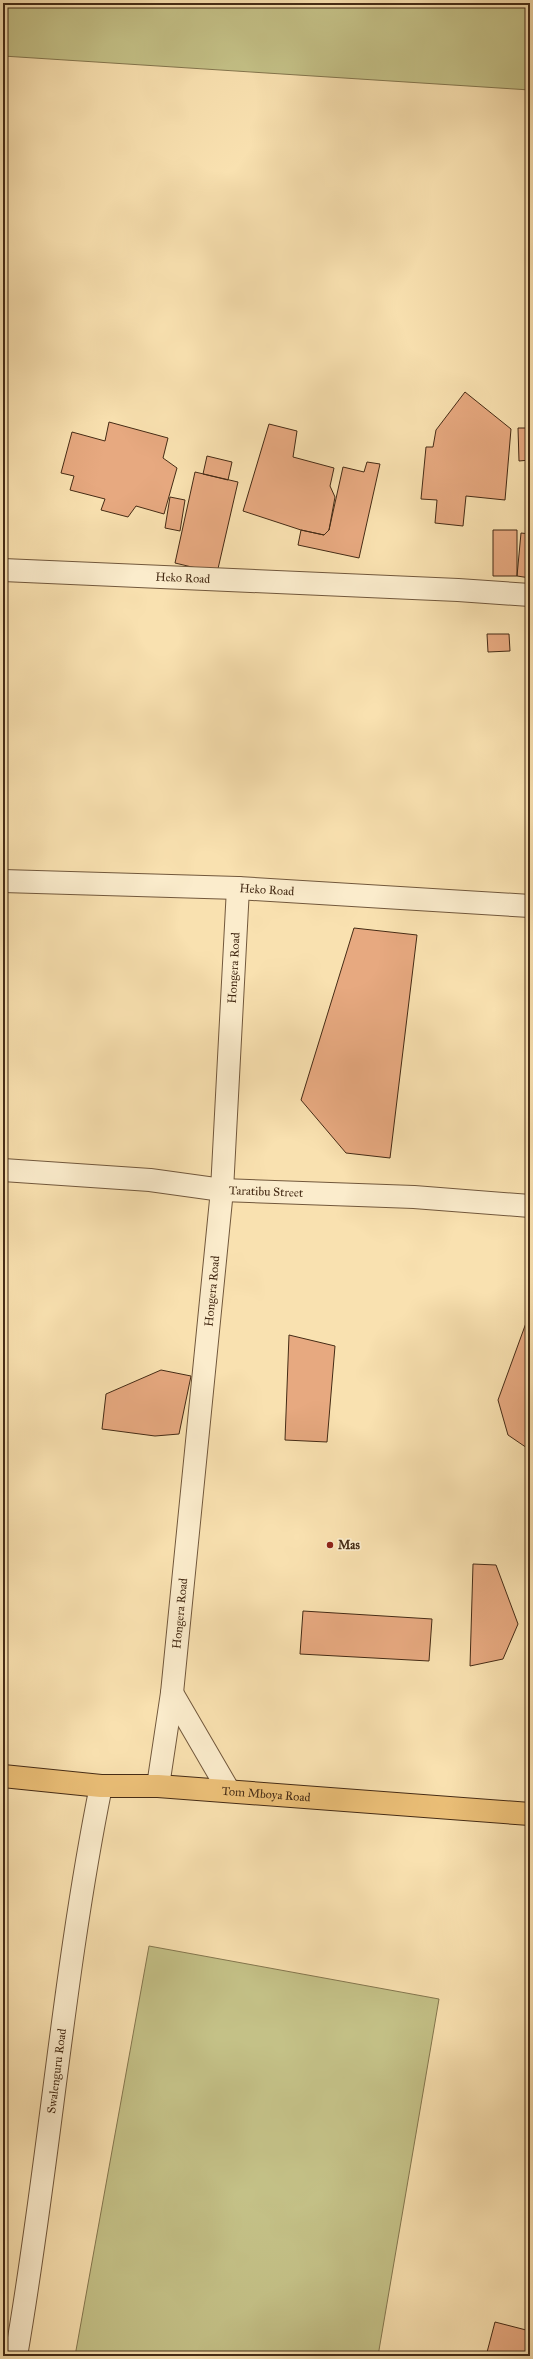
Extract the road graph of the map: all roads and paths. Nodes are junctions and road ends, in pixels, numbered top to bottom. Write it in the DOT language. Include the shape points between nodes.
graph roads {
  1 [pos="3,570"];
  2 [pos="530,595"];
  3 [pos="3,881"];
  4 [pos="238,888"];
  5 [pos="530,906"];
  6 [pos="3,1170"];
  7 [pos="222,1190"];
  8 [pos="530,1206"];
  9 [pos="172,1693"];
  10 [pos="3,1776"];
  11 [pos="101,1786"];
  12 [pos="158,1786"];
  13 [pos="230,1791"];
  14 [pos="530,1814"];
  15 [pos="16,2356"];
  1 -- 2 [label="street, Heko Road"];
  3 -- 4 [label="street, Heko Road"];
  4 -- 5 [label="street, Heko Road"];
  4 -- 7 [label="street, Hongera Road"];
  6 -- 7 [label="street, Taratibu Street" via="150,1180"];
  7 -- 8 [label="street, Taratibu Street" via="414,1196"];
  7 -- 9 [label="street, Hongera Road"];
  9 -- 12 [label="street, Hongera Road"];
  9 -- 13 [label="street"];
  10 -- 11 [label="main road, Tom Mboya Road"];
  11 -- 12 [label="main road, Tom Mboya Road"];
  11 -- 15 [label="street, Swalenguru Road" via="84,1872 38,2215"];
  12 -- 13 [label="main road, Tom Mboya Road"];
  13 -- 14 [label="main road, Tom Mboya Road"];
}
